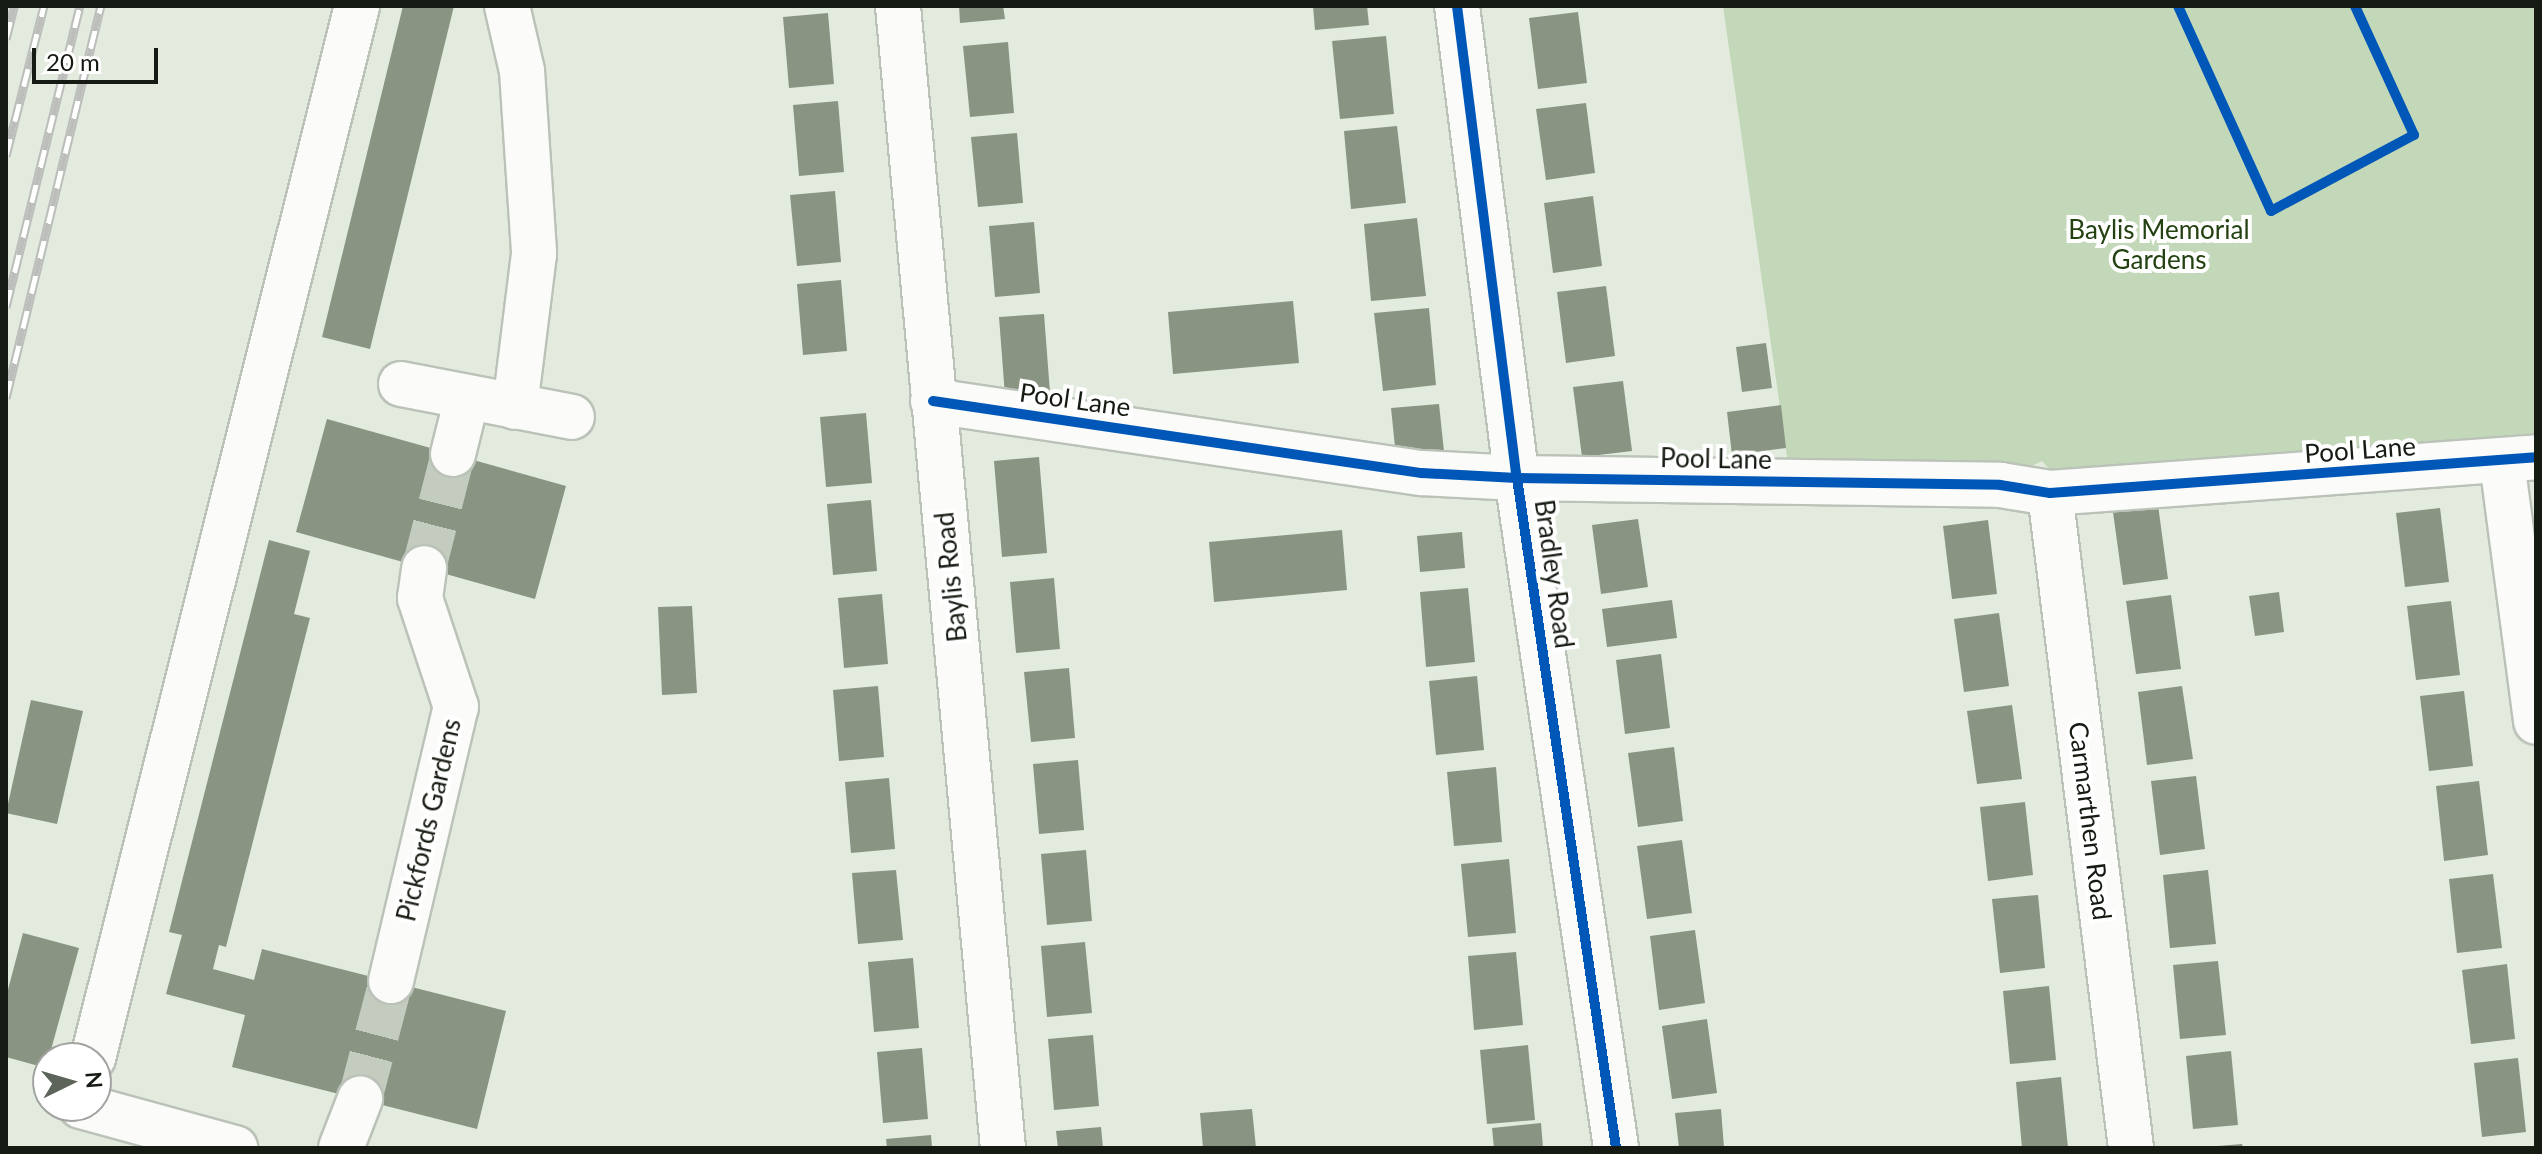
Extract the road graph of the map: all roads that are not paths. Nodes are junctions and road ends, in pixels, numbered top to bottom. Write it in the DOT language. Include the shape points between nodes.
graph roads {
  1 [pos="357,6"];
  2 [pos="507,6"];
  3 [pos="898,6"];
  4 [pos="1457,6"];
  5 [pos="401,384"];
  6 [pos="467,398"];
  7 [pos="933,401"];
  8 [pos="515,407"];
  9 [pos="572,417"];
  10 [pos="453,454"];
  11 [pos="2519,460"];
  12 [pos="1517,478"];
  13 [pos="2050,493"];
  14 [pos="424,568"];
  15 [pos="2536,722"];
  16 [pos="391,981"];
  17 [pos="97,1042"];
  18 [pos="360,1099"];
  19 [pos="112,1115"];
  20 [pos="235,1148"];
  21 [pos="341,1148"];
  22 [pos="1003,1148"];
  23 [pos="1616,1148"];
  24 [pos="2131,1148"];
  1 -- 17 [label="street"];
  2 -- 8 [label="street" via="522,71 534,254"];
  3 -- 7 [label="street, Baylis Road"];
  4 -- 12 [label="street, Bradley Road"];
  5 -- 6 [label="street"];
  6 -- 8 [label="street"];
  6 -- 10 [label="street"];
  7 -- 12 [label="street, Pool Lane" via="1422,473"];
  7 -- 22 [label="street, Baylis Road"];
  8 -- 9 [label="street"];
  11 -- 13 [label="street, Pool Lane"];
  11 -- 15 [label="street"];
  12 -- 13 [label="street, Pool Lane" via="2000,485"];
  12 -- 23 [label="street, Bradley Road"];
  13 -- 24 [label="street, Carmarthen Road"];
  14 -- 16 [label="street, Pickfords Gardens" via="420,598 456,707"];
  18 -- 21 [label="street"];
  19 -- 20 [label="street"];
}
